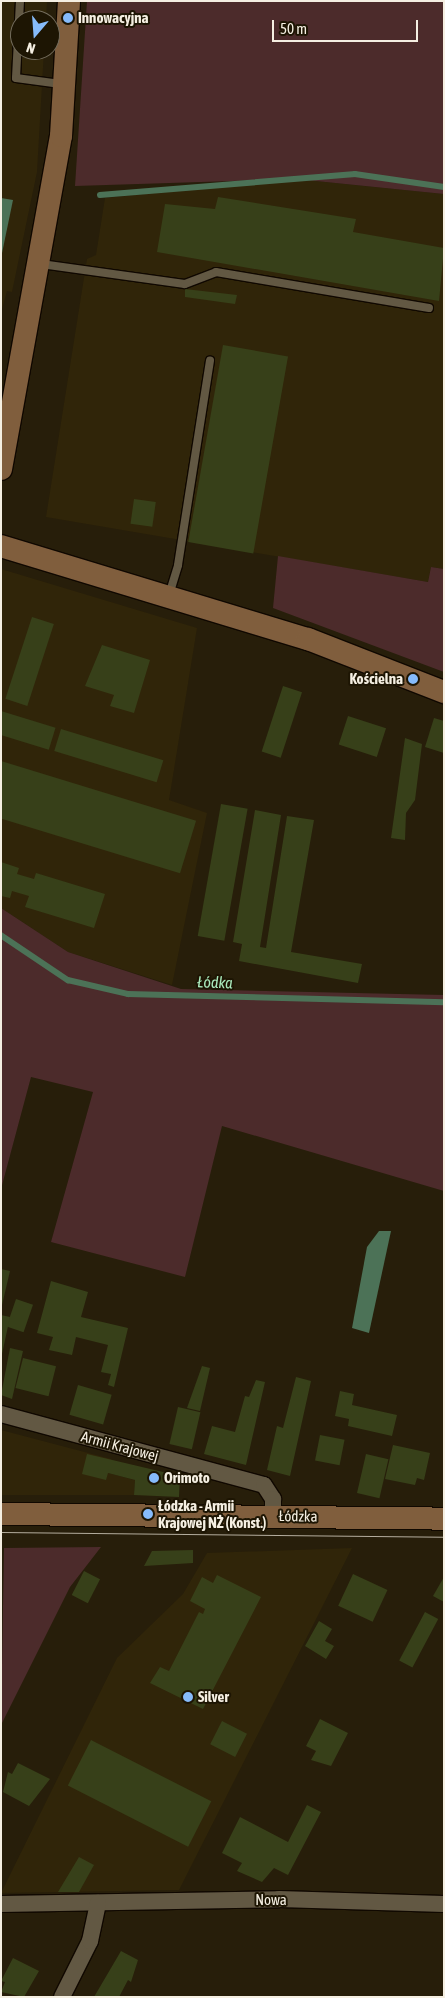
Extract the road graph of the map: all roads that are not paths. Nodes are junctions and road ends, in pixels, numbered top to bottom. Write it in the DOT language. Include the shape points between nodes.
graph roads {
  1 [pos="20,1"];
  2 [pos="69,1"];
  3 [pos="65,84"];
  4 [pos="39,263"];
  5 [pos="430,308"];
  6 [pos="210,360"];
  7 [pos="1,468"];
  8 [pos="1,546"];
  9 [pos="169,596"];
  10 [pos="444,692"];
  11 [pos="1,1414"];
  12 [pos="1,1514"];
  13 [pos="274,1515"];
  14 [pos="408,1518"];
  15 [pos="444,1519"];
  16 [pos="444,1526"];
  17 [pos="98,1903"];
  18 [pos="1,1904"];
  19 [pos="444,1904"];
  20 [pos="62,1997"];
  1 -- 3 [label="lane" via="16,78"];
  2 -- 3 [label="street"];
  3 -- 4 [label="street"];
  4 -- 5 [label="lane" via="185,284 216,272"];
  4 -- 7 [label="street"];
  6 -- 9 [label="lane" via="178,565"];
  8 -- 9 [label="street"];
  9 -- 10 [label="street" via="308,639"];
  11 -- 13 [label="street, Armii Krajowej" via="264,1485 272,1499"];
  12 -- 13 [label="street, Łódzka"];
  13 -- 14 [label="street, Łódzka"];
  14 -- 15 [label="street, Łódzka"];
  14 -- 16 [label="lane"];
  17 -- 18 [label="street, Nowa"];
  17 -- 19 [label="street, Nowa" via="279,1900"];
  17 -- 20 [label="street" via="90,1941"];
}
